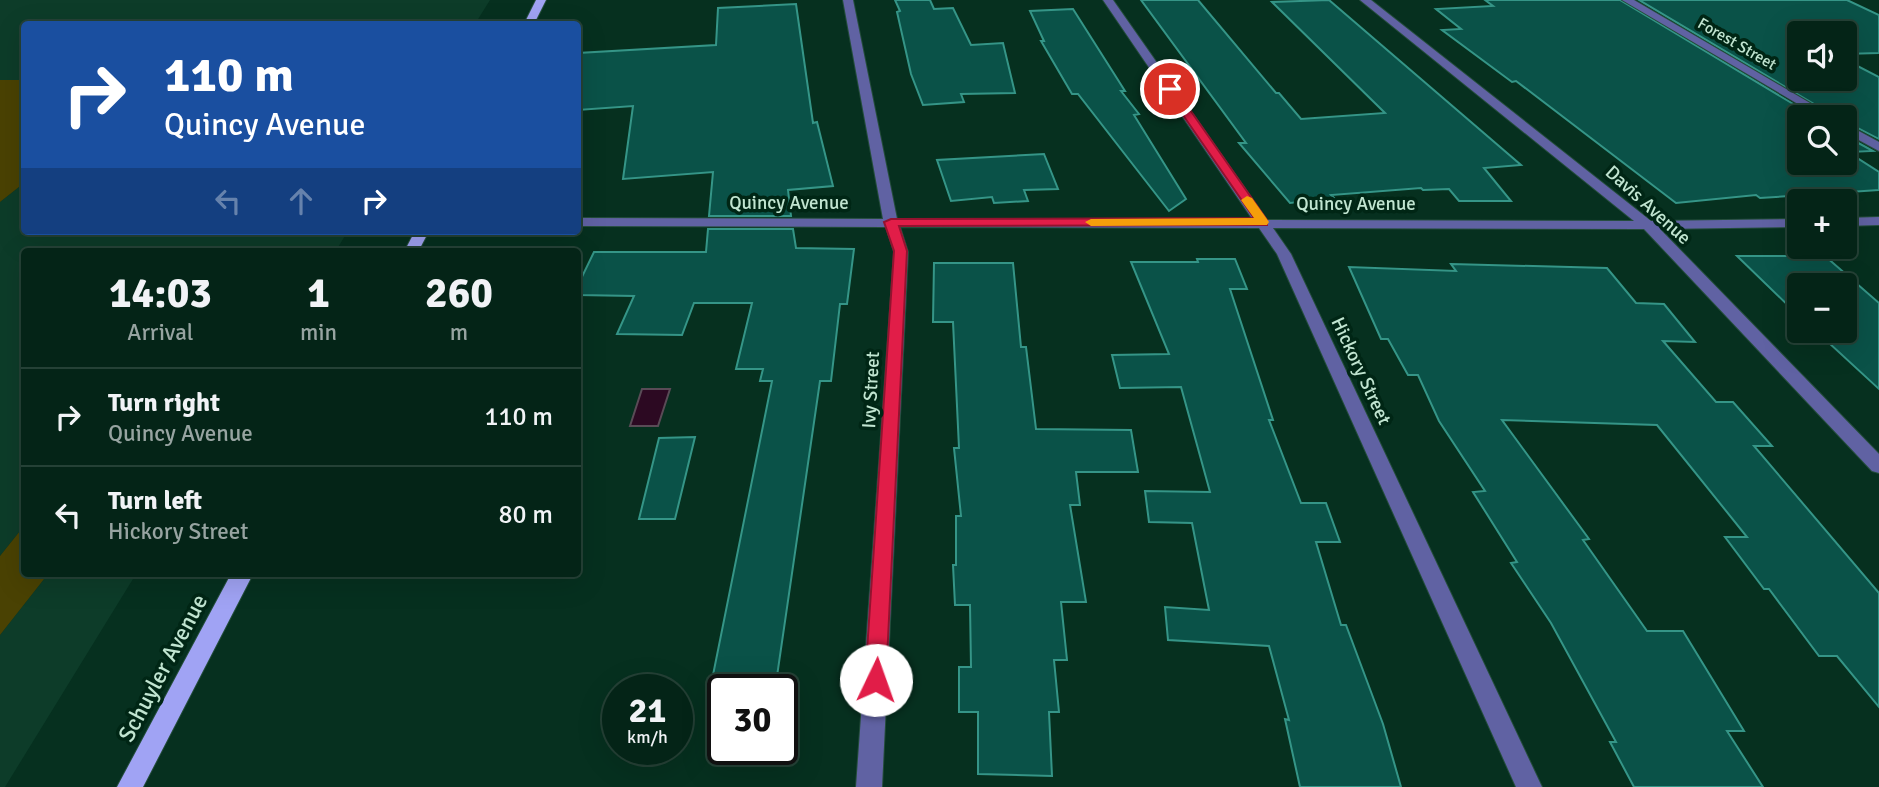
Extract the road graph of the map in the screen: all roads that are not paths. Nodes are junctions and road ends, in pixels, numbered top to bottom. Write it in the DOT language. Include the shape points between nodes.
graph roads {
  1 [pos="541,0"];
  2 [pos="848,0"];
  3 [pos="1108,0"];
  4 [pos="1365,0"];
  5 [pos="1627,0"];
  6 [pos="530,21"];
  7 [pos="1807,105"];
  8 [pos="1857,134"];
  9 [pos="1879,147"];
  10 [pos="1879,221"];
  11 [pos="581,222"];
  12 [pos="891,222"];
  13 [pos="1263,222"];
  14 [pos="1857,222"];
  15 [pos="1787,223"];
  16 [pos="1648,226"];
  17 [pos="1879,466"];
  18 [pos="240,577"];
  19 [pos="130,787"];
  20 [pos="869,787"];
  21 [pos="1529,787"];
  1 -- 6 [label="main road"];
  2 -- 12 [label="street, Ivy Street"];
  3 -- 13 [label="street, Hickory Street"];
  4 -- 16 [label="street, Davis Avenue"];
  5 -- 7 [label="street, Forest Street"];
  8 -- 9 [label="street"];
  10 -- 14 [label="street"];
  11 -- 12 [label="street, Quincy Avenue"];
  12 -- 13 [label="street, Quincy Avenue"];
  12 -- 20 [label="street, Ivy Street" via="901,251"];
  13 -- 16 [label="street, Quincy Avenue"];
  13 -- 21 [label="street, Hickory Street" via="1284,254"];
  15 -- 16 [label="street, Quincy Avenue"];
  16 -- 17 [label="street, Davis Avenue"];
  18 -- 19 [label="main road, Schuyler Avenue"];
}
